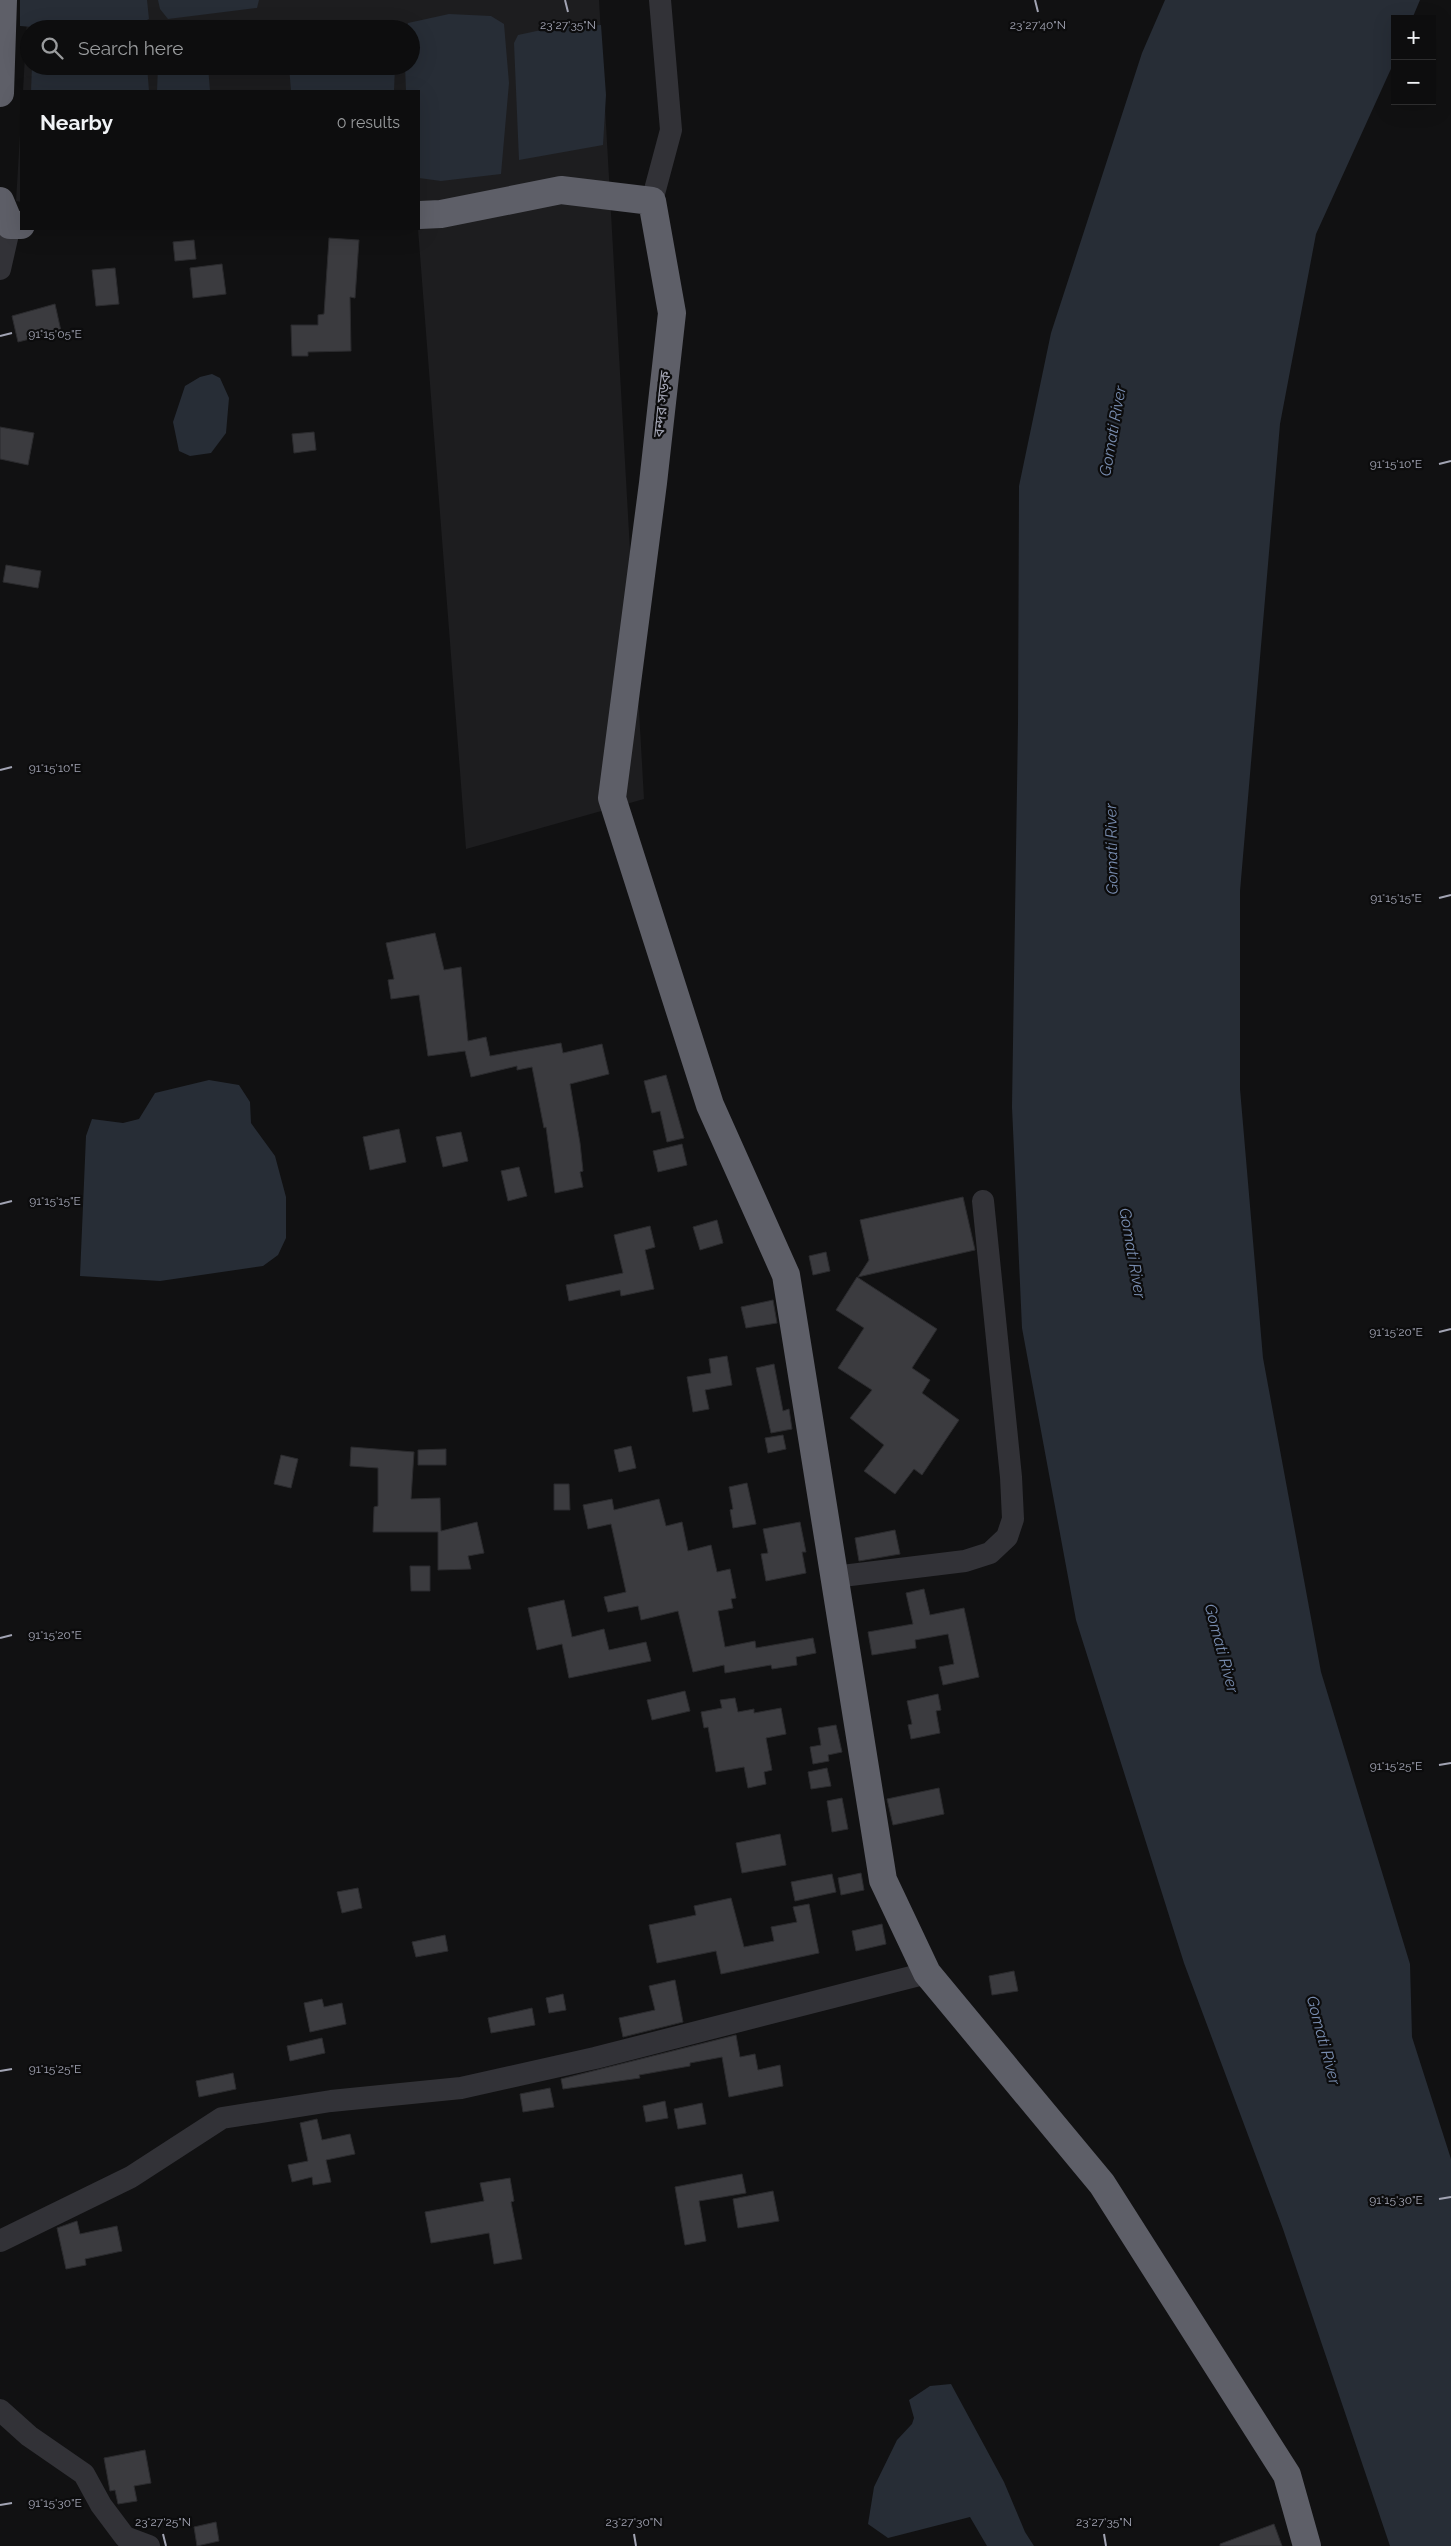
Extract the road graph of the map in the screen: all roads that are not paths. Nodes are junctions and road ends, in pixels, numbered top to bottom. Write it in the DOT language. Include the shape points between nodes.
graph roads {
  1 [pos="3,0"];
  2 [pos="660,0"];
  3 [pos="0,93"];
  4 [pos="0,201"];
  5 [pos="652,201"];
  6 [pos="420,215"];
  7 [pos="16,225"];
  8 [pos="0,269"];
  9 [pos="983,1201"];
  10 [pos="834,1576"];
  11 [pos="927,1973"];
  12 [pos="0,2241"];
  13 [pos="0,2410"];
  14 [pos="150,2546"];
  15 [pos="1308,2546"];
  1 -- 3 [label="highway"];
  2 -- 5 [label="street" via="671,130"];
  4 -- 7 [label="highway"];
  5 -- 6 [label="highway" via="561,190 441,214"];
  5 -- 10 [label="highway, বন্দর সড়ক" via="672,314 612,798 710,1104 786,1275"];
  7 -- 8 [label="street"];
  9 -- 10 [label="street" via="1011,1477 1013,1519 1007,1537 990,1553 965,1561"];
  10 -- 11 [label="highway, বন্দর সড়ক" via="883,1880"];
  11 -- 12 [label="street" via="595,2058 460,2088 330,2101 222,2118 131,2177"];
  11 -- 15 [label="highway, বন্দর সড়ক" via="1102,2184 1287,2475"];
  13 -- 14 [label="street" via="28,2436 84,2474 101,2505 125,2537"];
}
